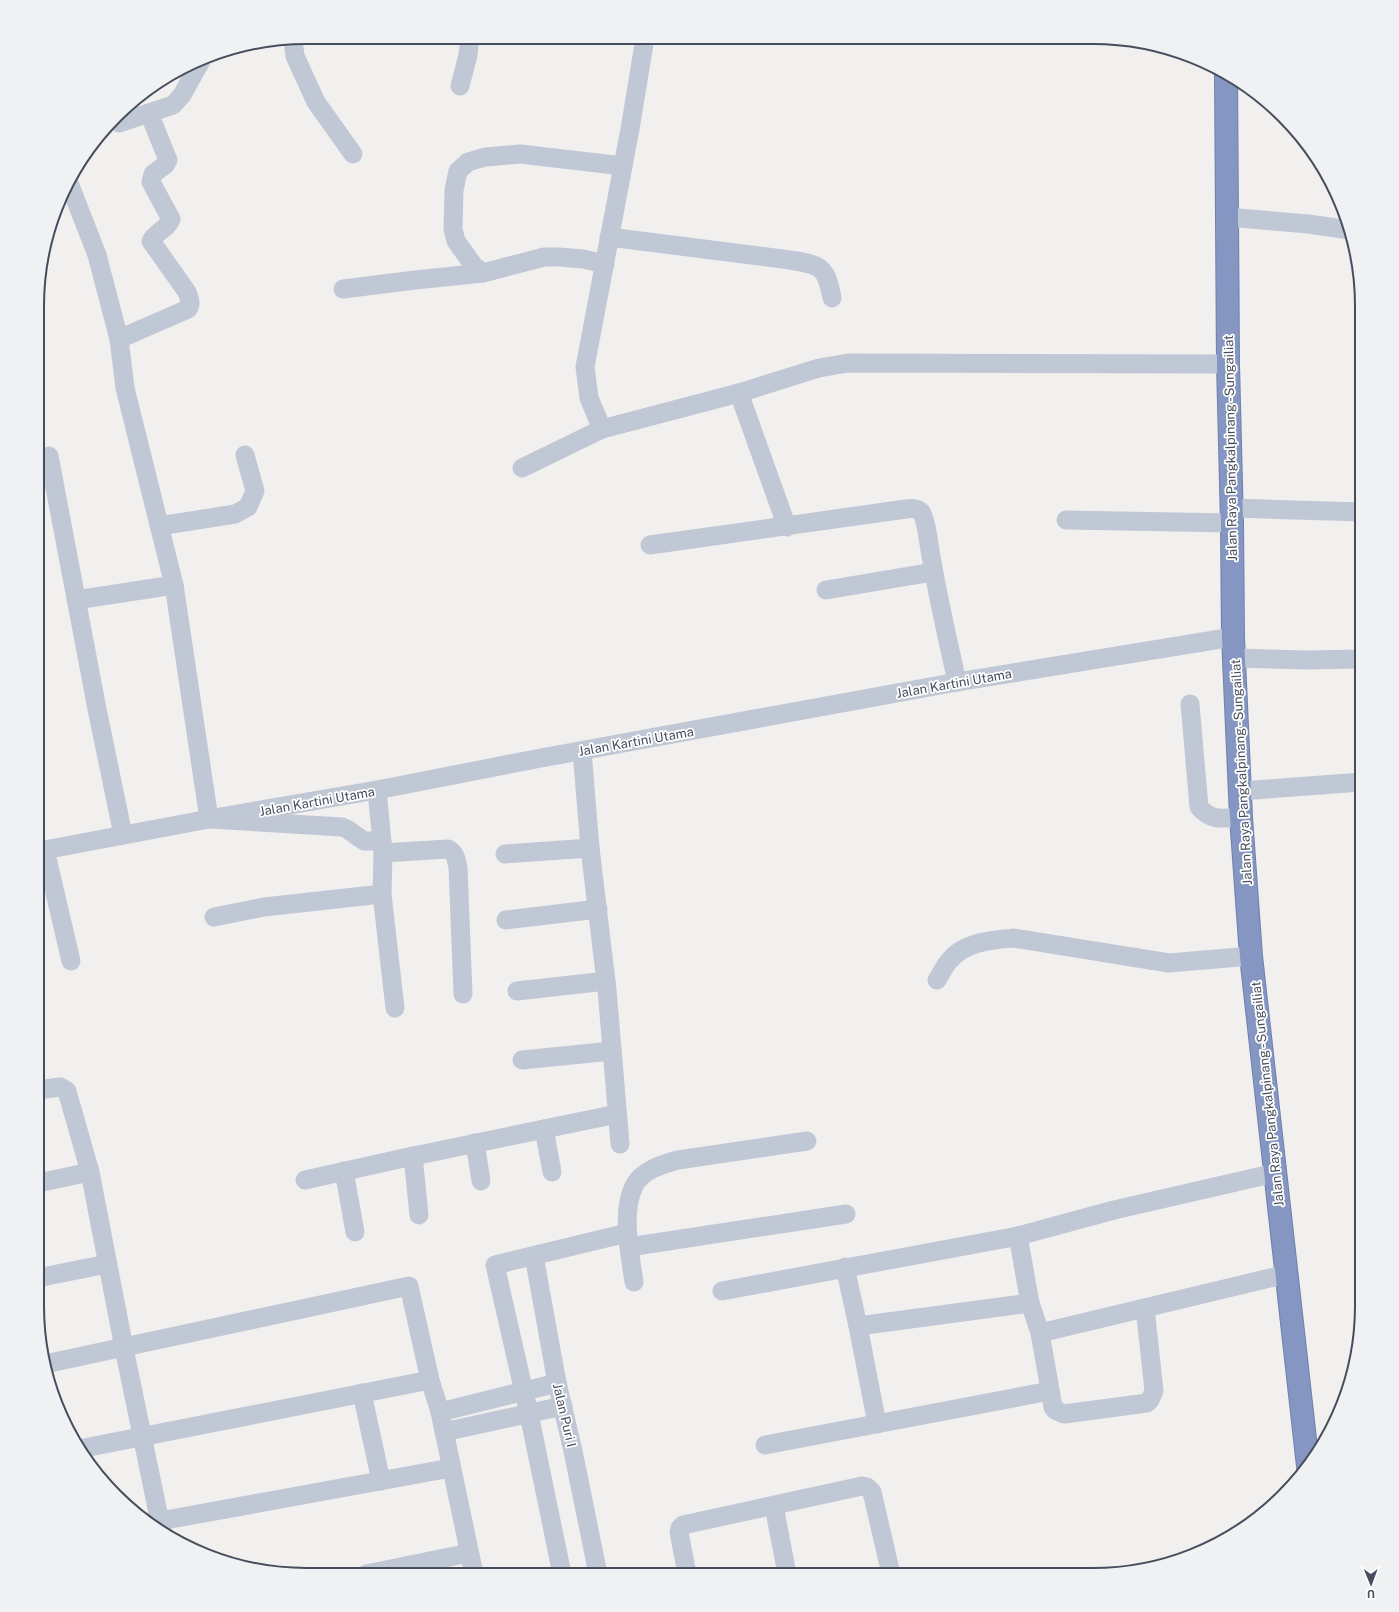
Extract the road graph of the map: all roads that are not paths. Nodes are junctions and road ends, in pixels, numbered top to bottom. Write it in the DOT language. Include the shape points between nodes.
graph roads {
  1 [pos="469,44"];
  2 [pos="644,44"];
  3 [pos="294,45"];
  4 [pos="197,68"];
  5 [pos="1226,80"];
  6 [pos="460,86"];
  7 [pos="148,113"];
  8 [pos="119,123"];
  9 [pos="353,154"];
  10 [pos="623,166"];
  11 [pos="71,189"];
  12 [pos="1227,216"];
  13 [pos="1343,229"];
  14 [pos="609,237"];
  15 [pos="604,264"];
  16 [pos="483,273"];
  17 [pos="343,289"];
  18 [pos="832,298"];
  19 [pos="119,339"];
  20 [pos="1228,364"];
  21 [pos="739,393"];
  22 [pos="602,429"];
  23 [pos="245,455"];
  24 [pos="49,456"];
  25 [pos="522,468"];
  26 [pos="1355,512"];
  27 [pos="1232,516"];
  28 [pos="1066,520"];
  29 [pos="159,526"];
  30 [pos="787,527"];
  31 [pos="650,545"];
  32 [pos="933,572"];
  33 [pos="174,585"];
  34 [pos="826,590"];
  35 [pos="76,600"];
  36 [pos="1233,637"];
  37 [pos="1235,658"];
  38 [pos="1355,658"];
  39 [pos="957,682"];
  40 [pos="1190,704"];
  41 [pos="582,751"];
  42 [pos="1355,783"];
  43 [pos="376,790"];
  44 [pos="1241,791"];
  45 [pos="1241,817"];
  46 [pos="209,819"];
  47 [pos="123,835"];
  48 [pos="382,847"];
  49 [pos="590,848"];
  50 [pos="44,851"];
  51 [pos="505,854"];
  52 [pos="44,859"];
  53 [pos="382,894"];
  54 [pos="598,909"];
  55 [pos="214,917"];
  56 [pos="506,920"];
  57 [pos="1251,956"];
  58 [pos="71,961"];
  59 [pos="937,980"];
  60 [pos="606,981"];
  61 [pos="517,991"];
  62 [pos="463,994"];
  63 [pos="395,1008"];
  64 [pos="612,1051"];
  65 [pos="522,1060"];
  66 [pos="44,1089"];
  67 [pos="617,1114"];
  68 [pos="544,1129"];
  69 [pos="807,1141"];
  70 [pos="475,1143"];
  71 [pos="620,1144"];
  72 [pos="413,1156"];
  73 [pos="344,1171"];
  74 [pos="90,1172"];
  75 [pos="552,1172"];
  76 [pos="1274,1173"];
  77 [pos="306,1180"];
  78 [pos="481,1181"];
  79 [pos="44,1182"];
  80 [pos="846,1214"];
  81 [pos="418,1215"];
  82 [pos="355,1232"];
  83 [pos="1018,1236"];
  84 [pos="628,1240"];
  85 [pos="534,1256"];
  86 [pos="107,1264"];
  87 [pos="845,1267"];
  88 [pos="1287,1274"];
  89 [pos="44,1277"];
  90 [pos="634,1282"];
  91 [pos="722,1290"];
  92 [pos="1030,1303"];
  93 [pos="1145,1308"];
  94 [pos="858,1326"];
  95 [pos="1040,1333"];
  96 [pos="124,1348"];
  97 [pos="50,1363"];
  98 [pos="430,1380"];
  99 [pos="557,1383"];
  100 [pos="1050,1391"];
  101 [pos="524,1392"];
  102 [pos="362,1393"];
  103 [pos="563,1406"];
  104 [pos="440,1412"];
  105 [pos="529,1414"];
  106 [pos="876,1424"];
  107 [pos="444,1432"];
  108 [pos="142,1436"];
  109 [pos="765,1445"];
  110 [pos="86,1448"];
  111 [pos="1307,1457"];
  112 [pos="451,1468"];
  113 [pos="381,1481"];
  114 [pos="774,1506"];
  115 [pos="156,1521"];
  116 [pos="161,1524"];
  117 [pos="469,1553"];
  118 [pos="395,1568"];
  119 [pos="473,1568"];
  120 [pos="561,1568"];
  121 [pos="597,1568"];
  122 [pos="686,1568"];
  123 [pos="786,1568"];
  124 [pos="890,1568"];
  1 -- 6 [label="street"];
  2 -- 10 [label="street"];
  3 -- 9 [label="street" via="295,56 316,102"];
  4 -- 7 [label="street" via="178,101"];
  5 -- 12 [label="highway, Jalan Raya Pangkalpinang - Sungailiat"];
  7 -- 8 [label="street"];
  7 -- 19 [label="street" via="168,160 153,174 151,182 171,219 151,241 187,292 191,305 188,309"];
  10 -- 14 [label="street"];
  10 -- 16 [label="street" via="520,154 485,157 468,162 458,171 454,190 453,229 456,241 474,266"];
  11 -- 19 [label="street" via="97,255"];
  12 -- 13 [label="street"];
  12 -- 20 [label="highway, Jalan Raya Pangkalpinang - Sungailiat"];
  14 -- 15 [label="street"];
  14 -- 18 [label="street" via="812,264 823,270 829,282"];
  15 -- 16 [label="street" via="583,259 544,258"];
  15 -- 22 [label="street" via="585,368 589,398"];
  16 -- 17 [label="street"];
  19 -- 29 [label="street" via="125,388"];
  20 -- 21 [label="street" via="848,363 819,368"];
  20 -- 27 [label="highway, Jalan Raya Pangkalpinang - Sungailiat"];
  21 -- 22 [label="street"];
  21 -- 30 [label="street"];
  22 -- 25 [label="street"];
  23 -- 29 [label="street" via="255,491 248,507 235,514"];
  24 -- 35 [label="street"];
  26 -- 27 [label="street"];
  27 -- 28 [label="street"];
  27 -- 36 [label="highway, Jalan Raya Pangkalpinang - Sungailiat"];
  29 -- 33 [label="street"];
  30 -- 31 [label="street"];
  30 -- 32 [label="street" via="916,509 922,515 928,537"];
  32 -- 34 [label="street"];
  32 -- 39 [label="street"];
  33 -- 35 [label="street"];
  33 -- 46 [label="street"];
  35 -- 47 [label="street"];
  36 -- 37 [label="highway, Jalan Raya Pangkalpinang - Sungailiat"];
  36 -- 39 [label="street, Jalan Kartini Utama"];
  37 -- 38 [label="street"];
  37 -- 44 [label="highway, Jalan Raya Pangkalpinang - Sungailiat"];
  39 -- 41 [label="street, Jalan Kartini Utama"];
  40 -- 45 [label="street" via="1199,807 1206,815 1214,818"];
  41 -- 43 [label="street, Jalan Kartini Utama"];
  41 -- 49 [label="street"];
  42 -- 44 [label="street"];
  43 -- 46 [label="street, Jalan Kartini Utama"];
  43 -- 48 [label="street"];
  44 -- 45 [label="highway, Jalan Raya Pangkalpinang - Sungailiat"];
  45 -- 57 [label="highway, Jalan Raya Pangkalpinang - Sungailiat"];
  46 -- 47 [label="street, Jalan Kartini Utama"];
  46 -- 48 [label="street" via="342,827 364,841"];
  47 -- 50 [label="street, Jalan Kartini Utama"];
  48 -- 53 [label="street"];
  48 -- 62 [label="street" via="453,851 458,867"];
  49 -- 51 [label="street"];
  49 -- 54 [label="street"];
  52 -- 58 [label="street"];
  53 -- 55 [label="street" via="264,907"];
  53 -- 63 [label="street"];
  54 -- 56 [label="street"];
  54 -- 60 [label="street"];
  57 -- 59 [label="street" via="1169,963 1013,938 979,943 962,950 949,960"];
  57 -- 76 [label="highway, Jalan Raya Pangkalpinang - Sungailiat"];
  60 -- 61 [label="street"];
  60 -- 64 [label="street"];
  64 -- 65 [label="street"];
  64 -- 67 [label="street"];
  66 -- 74 [label="street" via="60,1088 68,1091"];
  67 -- 68 [label="street"];
  67 -- 71 [label="street"];
  68 -- 70 [label="street"];
  68 -- 75 [label="street"];
  69 -- 84 [label="street" via="678,1160 649,1171 634,1185 630,1198"];
  70 -- 72 [label="street"];
  70 -- 78 [label="street"];
  72 -- 73 [label="street"];
  72 -- 81 [label="street"];
  73 -- 77 [label="street"];
  73 -- 82 [label="street"];
  74 -- 79 [label="street"];
  74 -- 86 [label="street"];
  76 -- 83 [label="street" via="1114,1210"];
  76 -- 88 [label="highway, Jalan Raya Pangkalpinang - Sungailiat"];
  80 -- 84 [label="street"];
  83 -- 87 [label="street"];
  83 -- 92 [label="street"];
  84 -- 85 [label="street"];
  84 -- 90 [label="street"];
  85 -- 99 [label="street, Jalan Puri I"];
  85 -- 101 [label="street" via="496,1265"];
  86 -- 89 [label="street"];
  86 -- 96 [label="street"];
  87 -- 91 [label="street"];
  87 -- 94 [label="street"];
  88 -- 93 [label="street"];
  88 -- 111 [label="highway, Jalan Raya Pangkalpinang - Sungailiat"];
  92 -- 94 [label="street"];
  92 -- 95 [label="street"];
  93 -- 95 [label="street"];
  93 -- 100 [label="street" via="1154,1391 1150,1400 1064,1414 1053,1408"];
  94 -- 106 [label="street"];
  95 -- 100 [label="street"];
  96 -- 97 [label="street"];
  96 -- 98 [label="street" via="409,1286"];
  96 -- 108 [label="street"];
  98 -- 102 [label="street"];
  98 -- 104 [label="street"];
  99 -- 101 [label="street"];
  99 -- 103 [label="street, Jalan Puri I"];
  100 -- 106 [label="street"];
  101 -- 104 [label="street"];
  101 -- 105 [label="street"];
  102 -- 108 [label="street"];
  102 -- 113 [label="street"];
  103 -- 105 [label="street"];
  103 -- 121 [label="street, Jalan Puri I"];
  104 -- 107 [label="street"];
  105 -- 107 [label="street"];
  105 -- 120 [label="street"];
  106 -- 109 [label="street"];
  107 -- 112 [label="street"];
  108 -- 110 [label="street"];
  108 -- 115 [label="street"];
  112 -- 113 [label="street"];
  112 -- 117 [label="street"];
  113 -- 116 [label="street"];
  114 -- 122 [label="street" via="683,1525 679,1532"];
  114 -- 123 [label="street"];
  114 -- 124 [label="street" via="867,1487 872,1492"];
  117 -- 118 [label="street"];
  117 -- 119 [label="street"];
}
